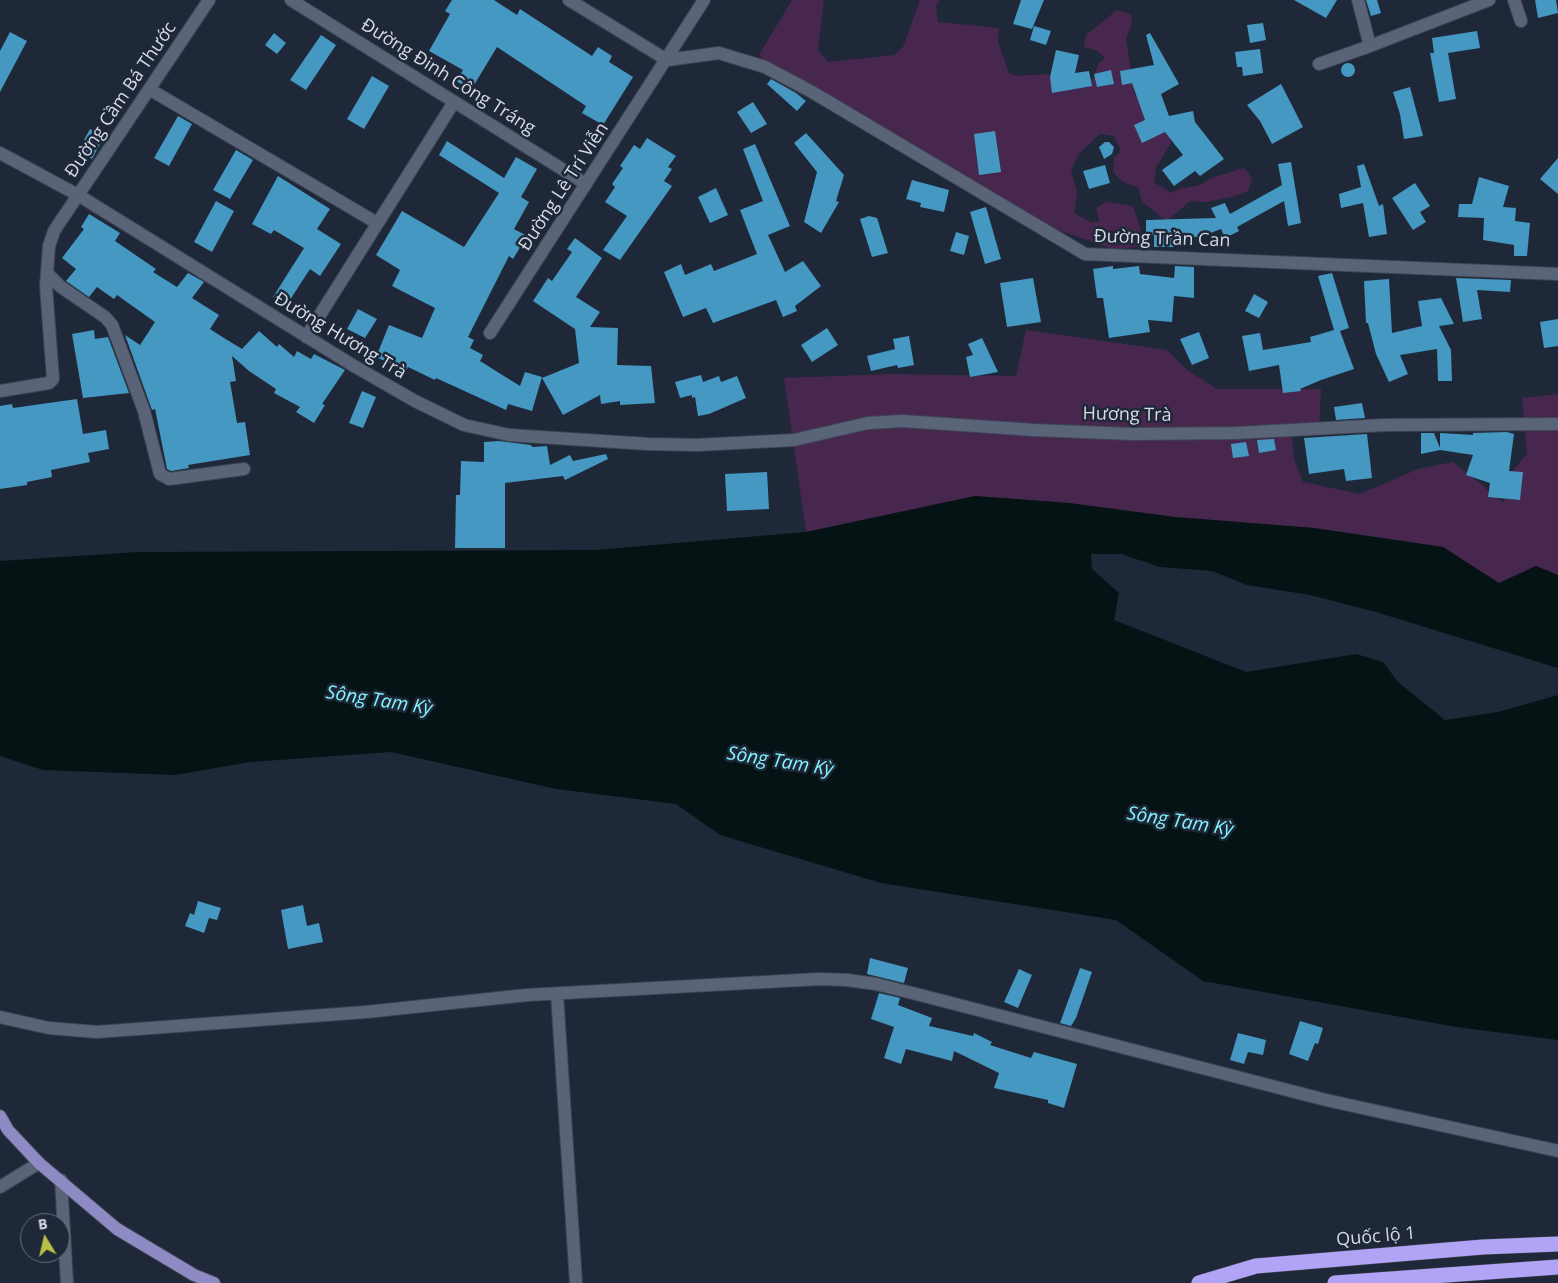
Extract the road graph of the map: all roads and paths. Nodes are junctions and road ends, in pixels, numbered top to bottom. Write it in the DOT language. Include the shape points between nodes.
graph roads {
  1 [pos="209,0"];
  2 [pos="291,0"];
  3 [pos="570,0"];
  4 [pos="703,0"];
  5 [pos="1358,0"];
  6 [pos="1488,0"];
  7 [pos="1514,0"];
  8 [pos="1521,21"];
  9 [pos="1370,46"];
  10 [pos="667,60"];
  11 [pos="1319,64"];
  12 [pos="149,89"];
  13 [pos="454,102"];
  14 [pos="0,153"];
  15 [pos="586,184"];
  16 [pos="78,194"];
  17 [pos="377,223"];
  18 [pos="47,273"];
  19 [pos="1558,274"];
  20 [pos="490,333"];
  21 [pos="306,337"];
  22 [pos="0,391"];
  23 [pos="1558,424"];
  24 [pos="697,445"];
  25 [pos="244,469"];
  26 [pos="557,994"];
  27 [pos="0,1017"];
  28 [pos="0,1116"];
  29 [pos="1558,1151"];
  30 [pos="39,1163"];
  31 [pos="61,1180"];
  32 [pos="0,1187"];
  33 [pos="1558,1244"];
  34 [pos="1558,1268"];
  35 [pos="1480,1277"];
  36 [pos="67,1283"];
  37 [pos="214,1283"];
  38 [pos="576,1283"];
  39 [pos="1199,1283"];
  40 [pos="1335,1283"];
  1 -- 12 [label="street, Đường Cầm Bá Thước"];
  2 -- 13 [label="street, Đường Đinh Công Tráng"];
  3 -- 10 [label="street"];
  4 -- 10 [label="street, Đường Lê Trí Viễn"];
  5 -- 9 [label="street"];
  6 -- 9 [label="street"];
  7 -- 8 [label="street"];
  9 -- 11 [label="street"];
  10 -- 15 [label="street, Đường Lê Trí Viễn"];
  10 -- 19 [label="street, Đường Trần Can" via="719,53 765,67 1085,254"];
  12 -- 16 [label="street, Đường Cầm Bá Thước"];
  12 -- 17 [label="street"];
  13 -- 15 [label="street, Đường Đinh Công Tráng"];
  13 -- 17 [label="street"];
  14 -- 16 [label="street, Đường Hương Trà"];
  15 -- 20 [label="street, Đường Lê Trí Viễn"];
  16 -- 18 [label="street, Đường Cầm Bá Thước" via="54,231"];
  16 -- 21 [label="street, Đường Hương Trà"];
  17 -- 21 [label="street"];
  18 -- 22 [label="street, Đường Cầm Bá Thước" via="53,379"];
  18 -- 25 [label="street" via="112,325 144,411 160,474 169,479"];
  21 -- 24 [label="street, Đường Hương Trà" via="415,402 475,429 568,440"];
  23 -- 24 [label="street, Hương Trà" via="1365,426 1236,433 1132,434 903,421 868,423 794,440"];
  26 -- 27 [label="street" via="97,1032 49,1028"];
  26 -- 29 [label="street" via="820,979 876,984 1326,1100"];
  26 -- 38 [label="street"];
  28 -- 30 [label="main road" via="8,1130"];
  30 -- 31 [label="main road"];
  30 -- 32 [label="street"];
  31 -- 36 [label="street"];
  31 -- 37 [label="main road" via="118,1229 194,1275"];
  33 -- 39 [label="highway, Quốc lộ 1" via="1482,1247 1256,1266"];
  34 -- 35 [label="highway"];
  35 -- 40 [label="highway"];
}
